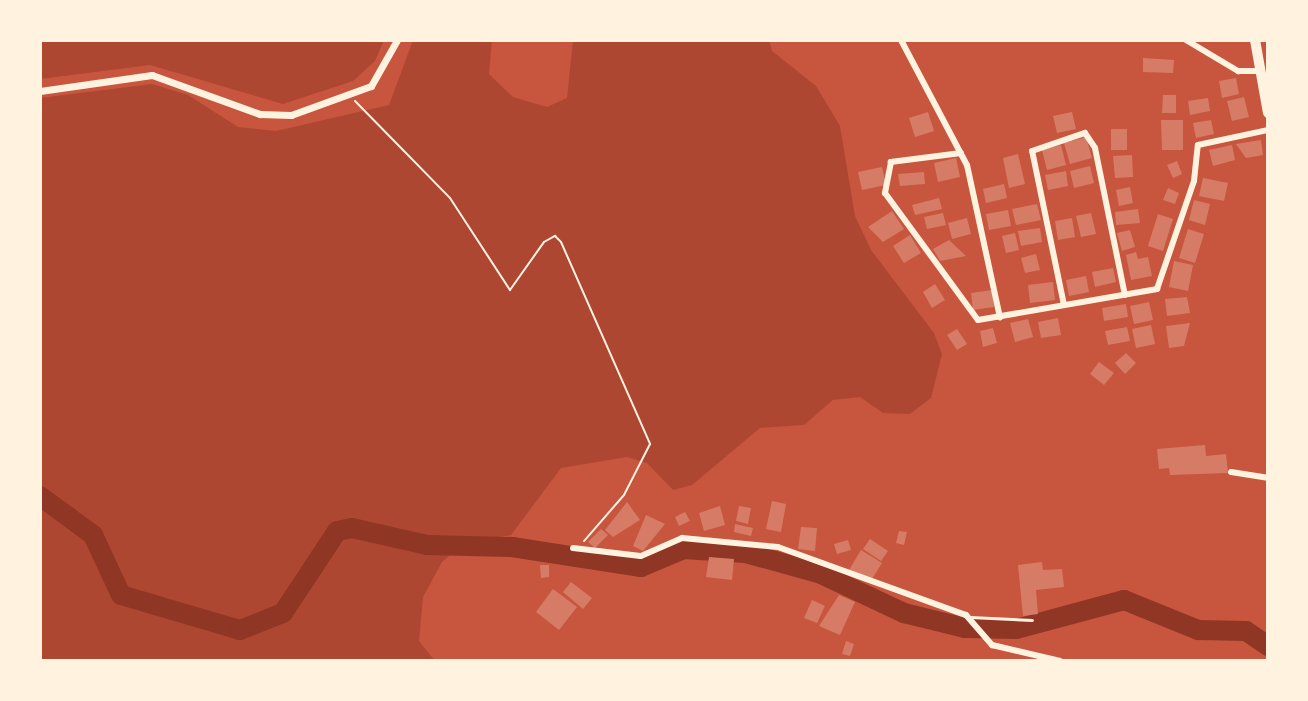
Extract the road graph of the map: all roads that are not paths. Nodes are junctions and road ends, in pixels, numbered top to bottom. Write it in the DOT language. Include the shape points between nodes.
graph roads {
  1 [pos="397,40"];
  2 [pos="901,40"];
  3 [pos="1186,40"];
  4 [pos="1255,40"];
  5 [pos="1196,42"];
  6 [pos="1258,71"];
  7 [pos="40,91"];
  8 [pos="1268,113"];
  9 [pos="1268,130"];
  10 [pos="961,153"];
  11 [pos="1125,295"];
  12 [pos="1064,305"];
  13 [pos="1000,317"];
  14 [pos="1231,472"];
  15 [pos="1268,478"];
  16 [pos="577,549"];
  17 [pos="968,617"];
  18 [pos="1032,620"];
  19 [pos="1060,661"];
  1 -- 7 [label="street" via="382,74 352,98 291,115 260,114 152,75"];
  2 -- 10 [label="street"];
  3 -- 5 [label="street"];
  4 -- 6 [label="highway"];
  5 -- 6 [label="street" via="1238,71"];
  6 -- 8 [label="highway"];
  9 -- 11 [label="street" via="1198,145 1194,181 1157,289"];
  10 -- 13 [label="street"];
  10 -- 13 [label="street" via="891,162 885,193 978,320"];
  11 -- 12 [label="street"];
  11 -- 12 [label="street" via="1095,148 1085,133 1032,151"];
  12 -- 13 [label="street"];
  14 -- 15 [label="street"];
  16 -- 17 [label="street" via="641,556 682,538 778,547 862,583"];
  17 -- 18 [label="lane"];
  17 -- 19 [label="street" via="985,638"];
}
